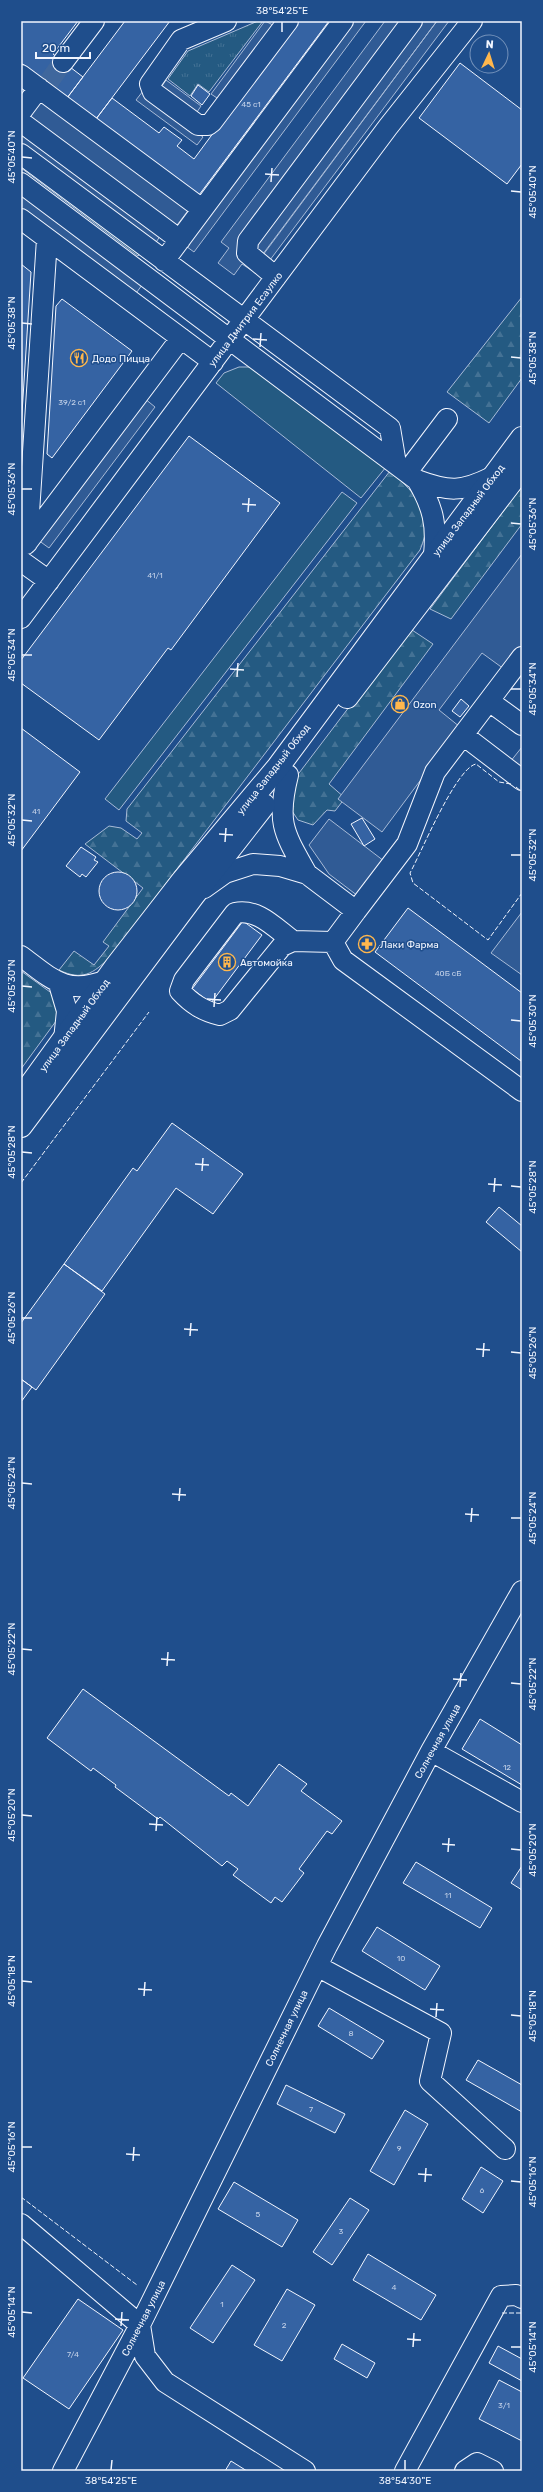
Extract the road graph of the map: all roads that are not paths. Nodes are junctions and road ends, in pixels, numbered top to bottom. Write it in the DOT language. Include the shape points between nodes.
graph roads {
  1 [pos="94,21"];
  2 [pos="226,21"];
  3 [pos="288,21"];
  4 [pos="343,21"];
  5 [pos="412,21"];
  6 [pos="472,21"];
  7 [pos="63,62"];
  8 [pos="21,75"];
  9 [pos="43,87"];
  10 [pos="21,112"];
  11 [pos="21,122"];
  12 [pos="21,154"];
  13 [pos="21,183"];
  14 [pos="202,209"];
  15 [pos="21,220"];
  16 [pos="47,239"];
  17 [pos="180,240"];
  18 [pos="164,261"];
  19 [pos="276,277"];
  20 [pos="245,319"];
  21 [pos="180,338"];
  22 [pos="230,340"];
  23 [pos="213,362"];
  24 [pos="447,419"];
  25 [pos="522,438"];
  26 [pos="522,468"];
  27 [pos="407,472"];
  28 [pos="492,477"];
  29 [pos="23,552"];
  30 [pos="434,555"];
  31 [pos="49,581"];
  32 [pos="21,618"];
  33 [pos="522,656"];
  34 [pos="489,701"];
  35 [pos="522,725"];
  36 [pos="463,735"];
  37 [pos="288,775"];
  38 [pos="522,780"];
  39 [pos="307,874"];
  40 [pos="193,896"];
  41 [pos="356,911"];
  42 [pos="293,941"];
  43 [pos="333,942"];
  44 [pos="21,956"];
  45 [pos="107,980"];
  46 [pos="59,984"];
  47 [pos="64,1040"];
  48 [pos="522,1091"];
  49 [pos="21,1098"];
  50 [pos="21,1126"];
  51 [pos="522,1591"];
  52 [pos="431,1750"];
  53 [pos="522,1802"];
  54 [pos="317,1966"];
  55 [pos="505,2149"];
  56 [pos="21,2224"];
  57 [pos="520,2292"];
  58 [pos="140,2325"];
  59 [pos="63,2471"];
  60 [pos="305,2471"];
  61 [pos="405,2471"];
  62 [pos="465,2471"];
  63 [pos="493,2471"];
  1 -- 7 [label="street"];
  2 -- 3 [label="street" via="181,40 150,84 153,92 198,125 203,126 212,122"];
  4 -- 14 [label="street"];
  5 -- 19 [label="street" via="248,241 247,253"];
  6 -- 19 [label="street, улица Дмитрия Есаулко" via="388,127"];
  8 -- 9 [label="street"];
  9 -- 10 [label="street"];
  9 -- 14 [label="street"];
  11 -- 17 [label="street"];
  12 -- 18 [label="street"];
  13 -- 22 [label="street"];
  14 -- 17 [label="street"];
  15 -- 16 [label="street"];
  16 -- 21 [label="street"];
  16 -- 29 [label="street"];
  17 -- 18 [label="street"];
  18 -- 20 [label="street"];
  19 -- 20 [label="street, улица Дмитрия Есаулко"];
  20 -- 22 [label="street, улица Дмитрия Есаулко"];
  20 -- 27 [label="street" via="390,428"];
  21 -- 23 [label="street"];
  21 -- 29 [label="street"];
  22 -- 23 [label="street, улица Дмитрия Есаулко"];
  22 -- 27 [label="street"];
  23 -- 31 [label="street, улица Дмитрия Есаулко"];
  24 -- 27 [label="street"];
  25 -- 28 [label="highway, улица Западный Обход"];
  26 -- 37 [label="highway, улица Западный Обход"];
  27 -- 28 [label="street" via="439,488 456,490 475,486"];
  27 -- 30 [label="street" via="428,499 436,521"];
  28 -- 30 [label="highway, улица Западный Обход"];
  29 -- 31 [label="street"];
  30 -- 45 [label="highway, улица Западный Обход" via="278,767 183,880"];
  31 -- 32 [label="street, улица Дмитрия Есаулко"];
  33 -- 34 [label="street"];
  34 -- 35 [label="street"];
  34 -- 36 [label="street"];
  36 -- 38 [label="street"];
  36 -- 41 [label="street" via="435,772 407,844"];
  37 -- 39 [label="street" via="281,801 284,833"];
  37 -- 40 [label="highway, улица Западный Обход"];
  39 -- 40 [label="street" via="280,866 253,864 225,873"];
  39 -- 41 [label="street"];
  40 -- 50 [label="highway, улица Западный Обход"];
  41 -- 43 [label="street"];
  42 -- 42 [label="street" via="282,946 230,1010 220,1015 205,1012 180,991 184,980 235,913 246,911 259,915"];
  42 -- 43 [label="street"];
  43 -- 48 [label="street" via="343,960"];
  44 -- 46 [label="street"];
  45 -- 46 [label="street" via="96,984"];
  45 -- 47 [label="highway, улица Западный Обход"];
  46 -- 47 [label="street" via="67,1011"];
  47 -- 49 [label="highway, улица Западный Обход"];
  51 -- 52 [label="street, Солнечная улица"];
  52 -- 53 [label="street"];
  52 -- 54 [label="street, Солнечная улица"];
  54 -- 55 [label="street" via="441,2033 430,2081"];
  54 -- 58 [label="street, Солнечная улица"];
  56 -- 58 [label="street"];
  57 -- 61 [label="street" via="501,2296"];
  58 -- 59 [label="street, Солнечная улица"];
  58 -- 60 [label="street" via="145,2356 165,2382"];
  62 -- 63 [label="street" via="477,2463"];
}
